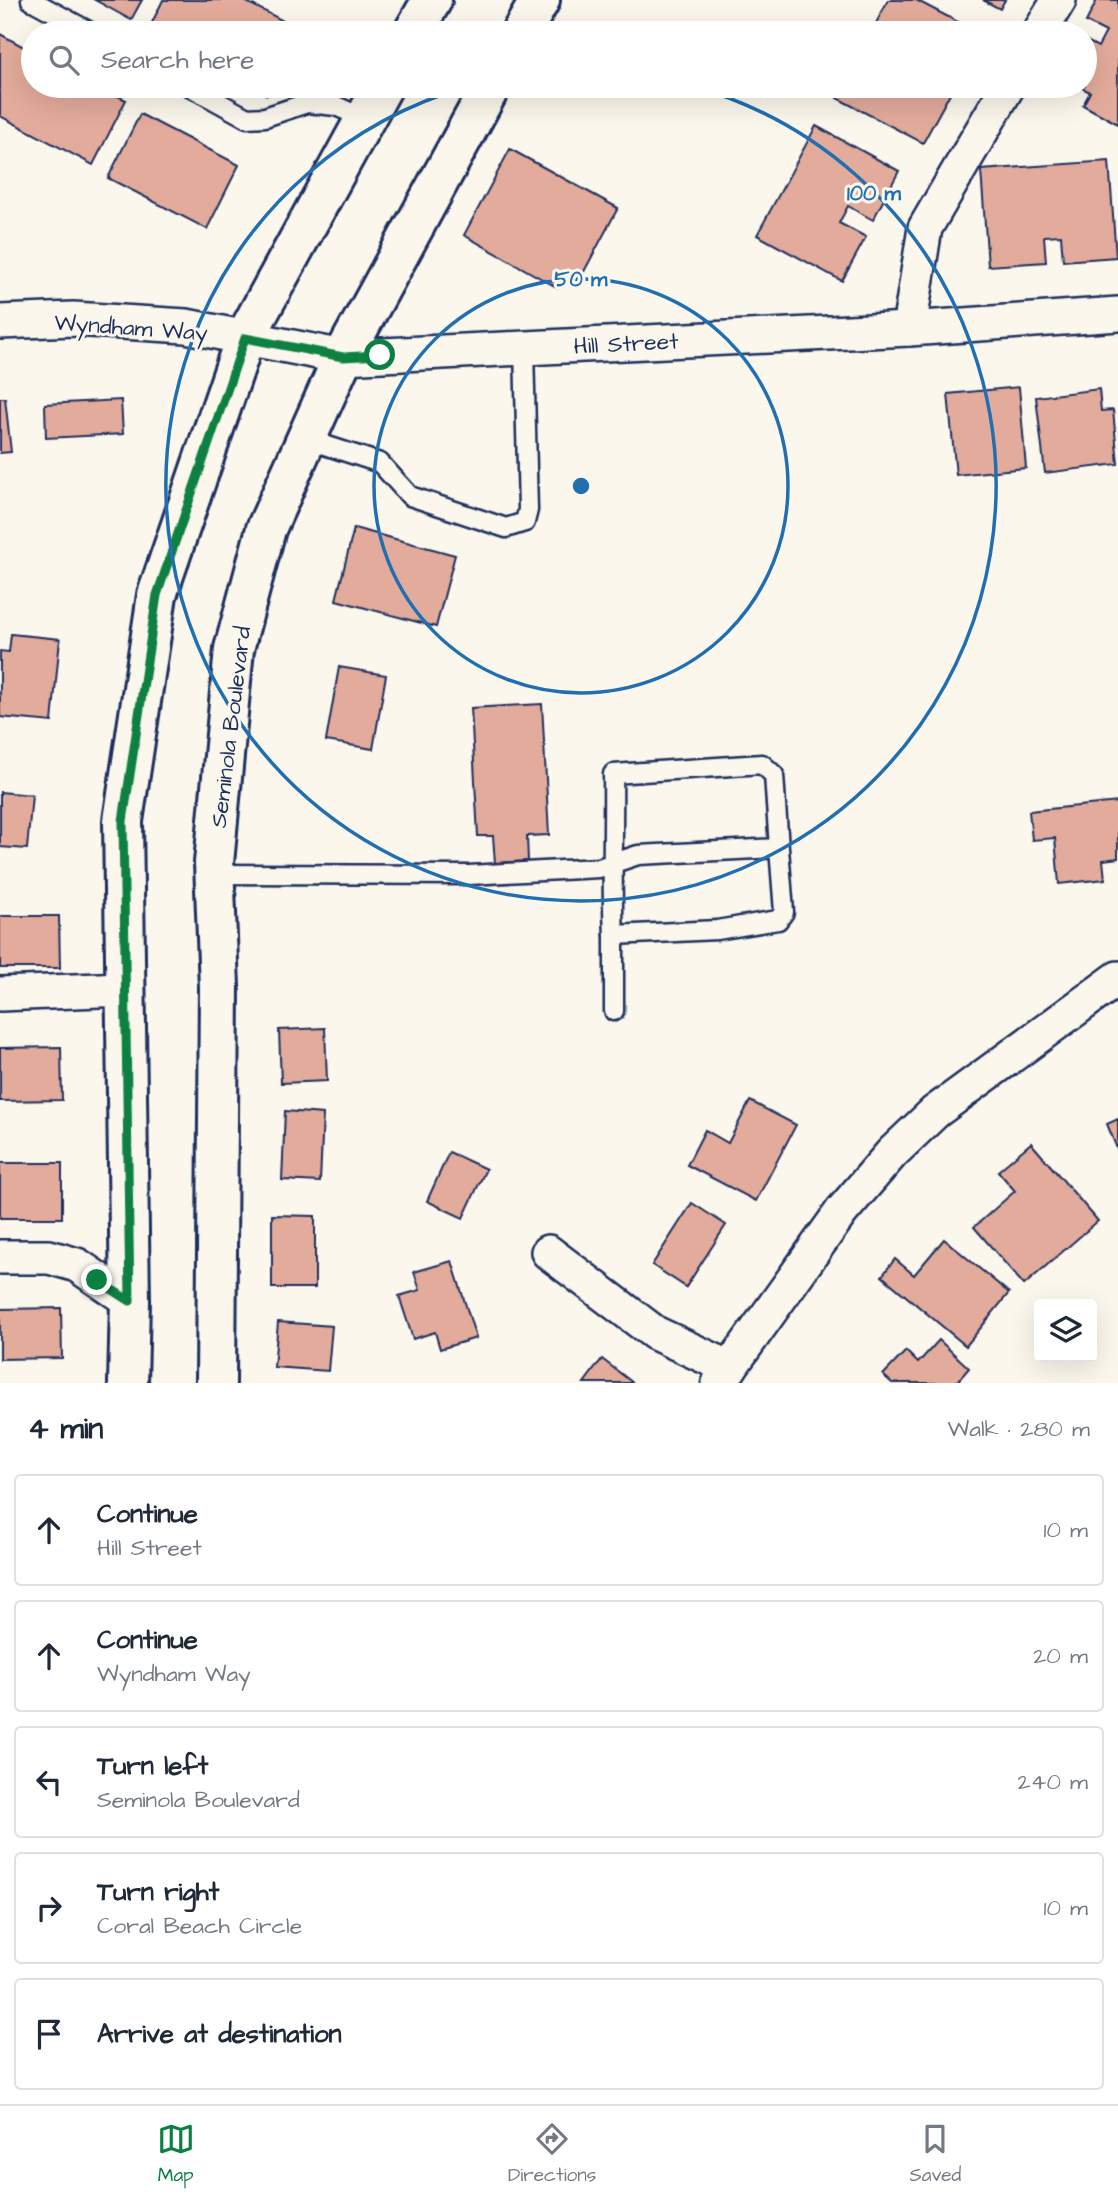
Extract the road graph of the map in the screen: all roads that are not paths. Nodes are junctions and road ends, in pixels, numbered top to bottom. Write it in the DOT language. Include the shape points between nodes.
graph roads {
  1 [pos="31,0"];
  2 [pos="432,0"];
  3 [pos="540,0"];
  4 [pos="1059,0"];
  5 [pos="70,21"];
  6 [pos="420,21"];
  7 [pos="528,21"];
  8 [pos="1046,21"];
  9 [pos="210,98"];
  10 [pos="376,98"];
  11 [pos="484,98"];
  12 [pos="1001,98"];
  13 [pos="365,118"];
  14 [pos="1118,314"];
  15 [pos="0,322"];
  16 [pos="909,329"];
  17 [pos="245,338"];
  18 [pos="524,348"];
  19 [pos="343,357"];
  20 [pos="306,439"];
  21 [pos="779,848"];
  22 [pos="614,864"];
  23 [pos="215,874"];
  24 [pos="614,935"];
  25 [pos="1118,978"];
  26 [pos="124,989"];
  27 [pos="0,994"];
  28 [pos="614,1011"];
  29 [pos="548,1252"];
  30 [pos="0,1257"];
  31 [pos="130,1301"];
  32 [pos="724,1376"];
  33 [pos="128,1383"];
  34 [pos="216,1383"];
  1 -- 5 [label="lane"];
  2 -- 6 [label="main road"];
  3 -- 7 [label="main road"];
  4 -- 8 [label="street"];
  9 -- 13 [label="lane" via="247,118 307,103 336,106"];
  10 -- 13 [label="main road"];
  11 -- 19 [label="main road, Seminola Boulevard"];
  12 -- 16 [label="street" via="925,228"];
  13 -- 17 [label="main road"];
  14 -- 16 [label="street, Hill Street"];
  15 -- 17 [label="street, Wyndham Way" via="73,319 186,326"];
  16 -- 18 [label="street, Hill Street"];
  17 -- 19 [label="street, Wyndham Way"];
  17 -- 26 [label="main road" via="157,595 123,821"];
  18 -- 19 [label="street, Hill Street"];
  18 -- 20 [label="lane" via="528,510 525,522 515,528 410,496 380,463"];
  19 -- 20 [label="main road, Seminola Boulevard"];
  20 -- 23 [label="main road, Seminola Boulevard" via="266,528 234,649"];
  21 -- 22 [label="lane" via="638,855"];
  21 -- 22 [label="lane" via="774,775 762,764 622,772 613,774"];
  21 -- 24 [label="lane" via="784,912 778,920 717,930"];
  22 -- 23 [label="lane" via="598,869 468,875"];
  22 -- 24 [label="lane"];
  23 -- 34 [label="main road, Seminola Boulevard" via="219,986"];
  24 -- 28 [label="lane"];
  25 -- 32 [label="street" via="935,1112 892,1153 842,1211"];
  26 -- 27 [label="street"];
  26 -- 31 [label="main road"];
  29 -- 32 [label="street" via="655,1333"];
  30 -- 31 [label="street" via="49,1256 77,1265"];
  31 -- 33 [label="main road"];
}
